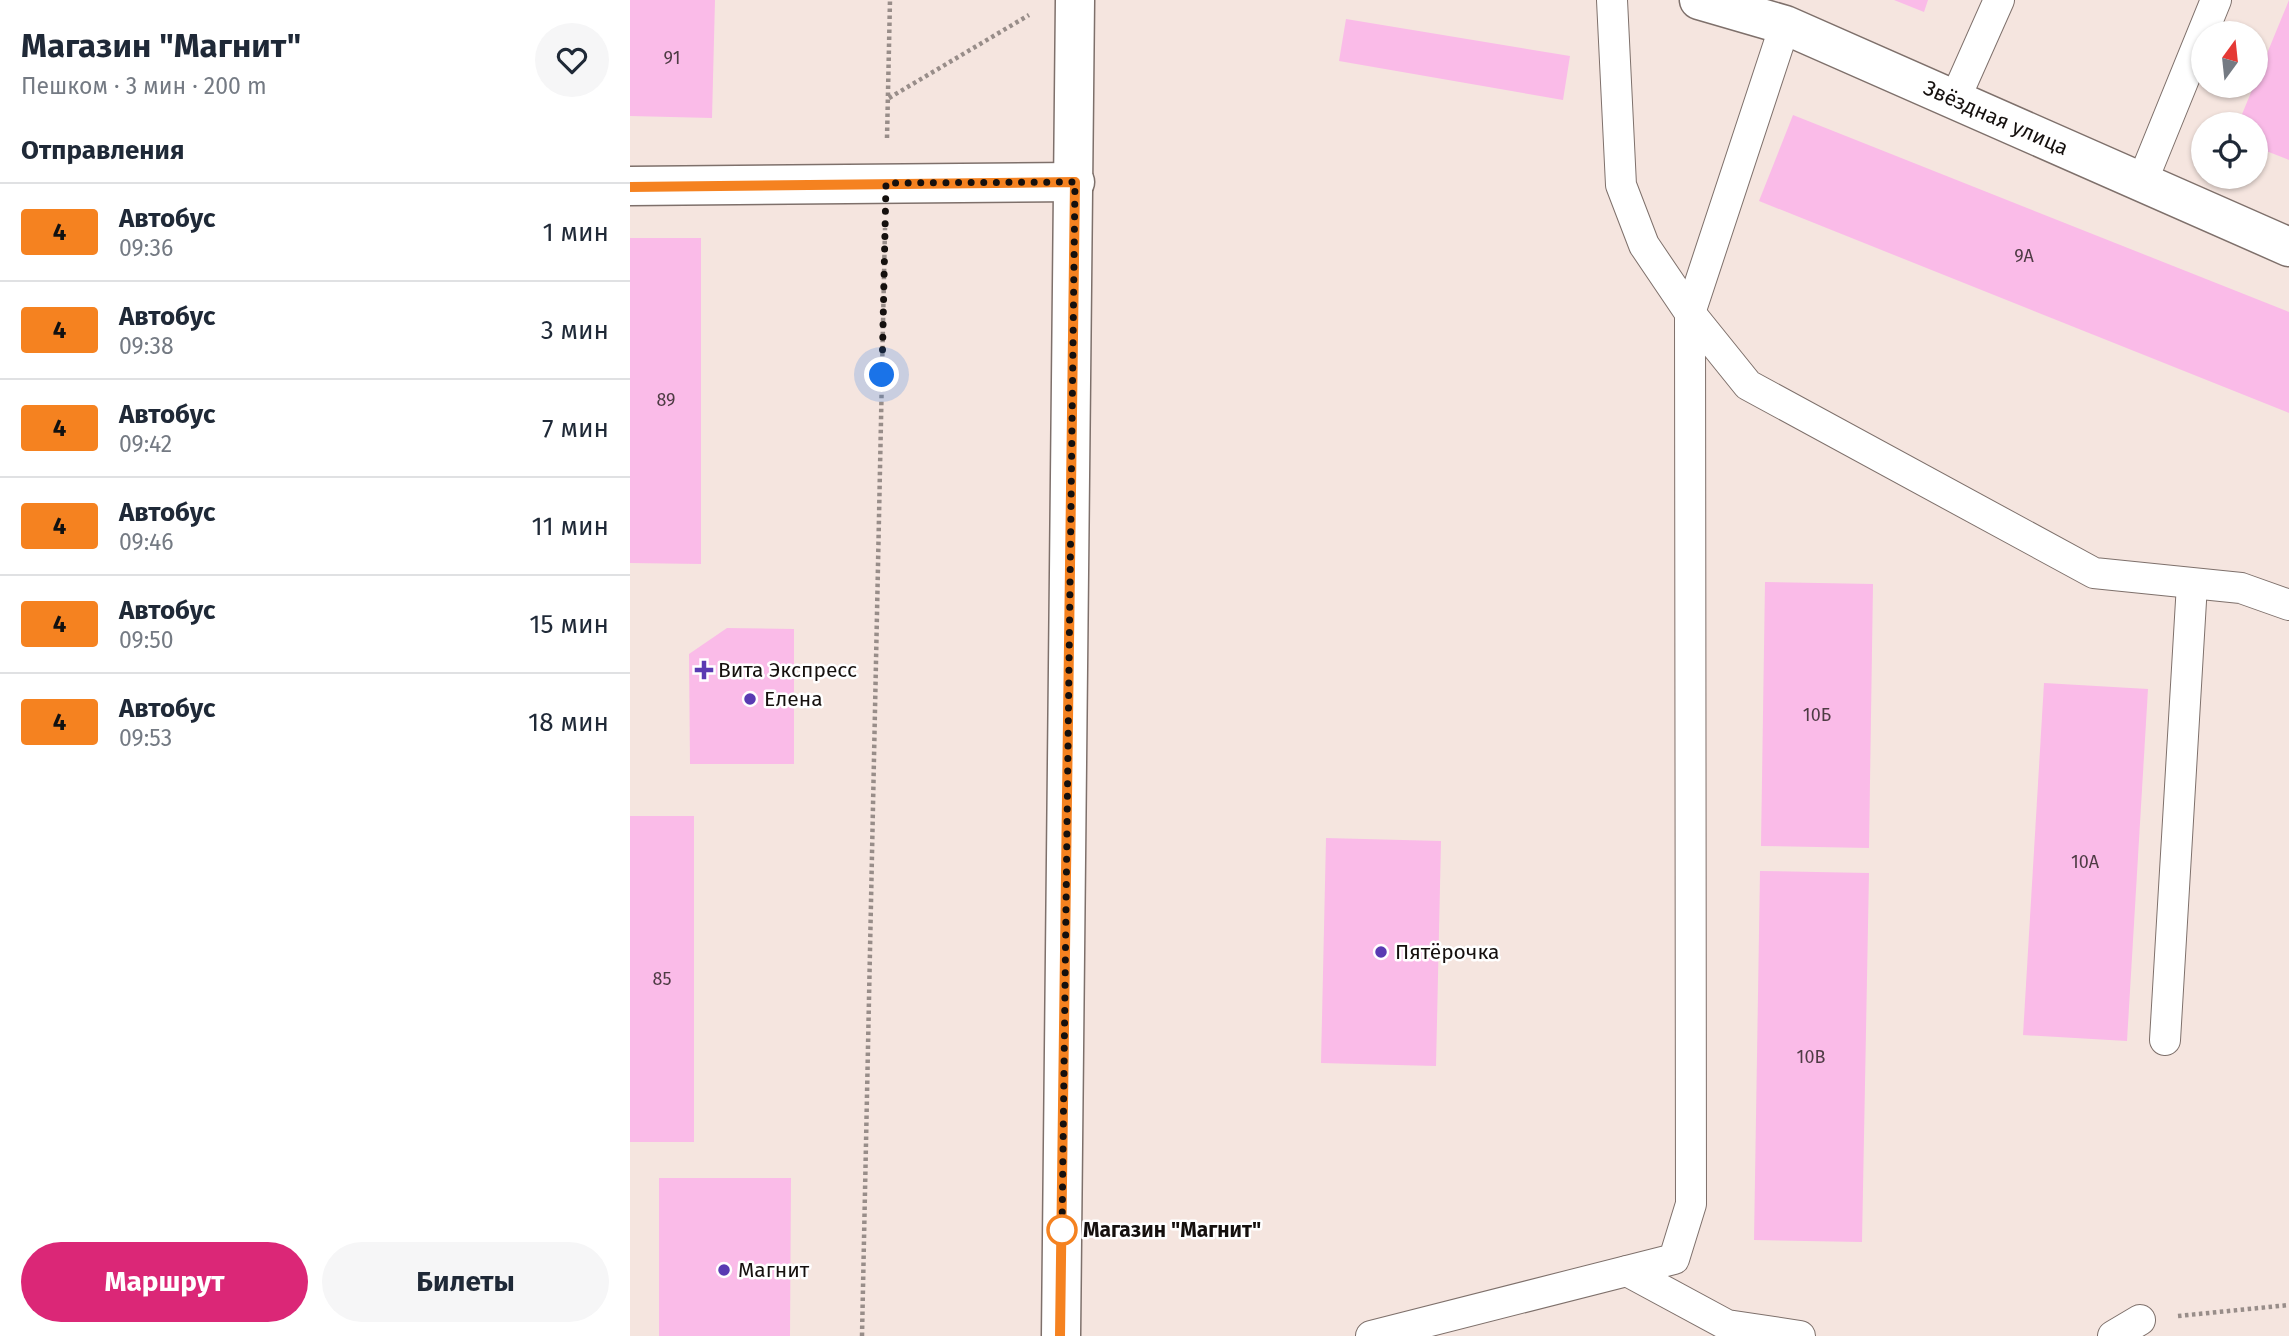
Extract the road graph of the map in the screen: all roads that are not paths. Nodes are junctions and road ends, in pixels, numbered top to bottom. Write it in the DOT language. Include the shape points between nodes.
graph roads {
  1 [pos="1075,0"];
  2 [pos="1612,0"];
  3 [pos="1699,0"];
  4 [pos="1999,0"];
  5 [pos="2216,0"];
  6 [pos="1786,25"];
  7 [pos="1955,99"];
  8 [pos="1075,182"];
  9 [pos="2142,182"];
  10 [pos="630,186"];
  11 [pos="2289,247"];
  12 [pos="1690,313"];
  13 [pos="2192,584"];
  14 [pos="2289,605"];
  15 [pos="2165,1040"];
  16 [pos="1627,1271"];
  17 [pos="2140,1320"];
  18 [pos="1060,1336"];
  19 [pos="1371,1336"];
  20 [pos="1800,1336"];
  21 [pos="2113,1336"];
  1 -- 8 [label="street"];
  2 -- 12 [label="lane" via="1621,185 1644,245"];
  3 -- 6 [label="street, Звёздная улица"];
  4 -- 7 [label="lane"];
  5 -- 9 [label="lane"];
  6 -- 7 [label="street, Звёздная улица"];
  6 -- 12 [label="lane"];
  7 -- 9 [label="street, Звёздная улица"];
  8 -- 10 [label="street"];
  8 -- 18 [label="street"];
  9 -- 11 [label="street, Звёздная улица"];
  12 -- 13 [label="lane" via="1748,385 2094,573"];
  12 -- 16 [label="lane" via="1691,1204 1674,1259"];
  13 -- 14 [label="lane" via="2241,589"];
  13 -- 15 [label="lane"];
  16 -- 19 [label="lane"];
  16 -- 20 [label="lane" via="1727,1325"];
  17 -- 21 [label="lane"];
}
